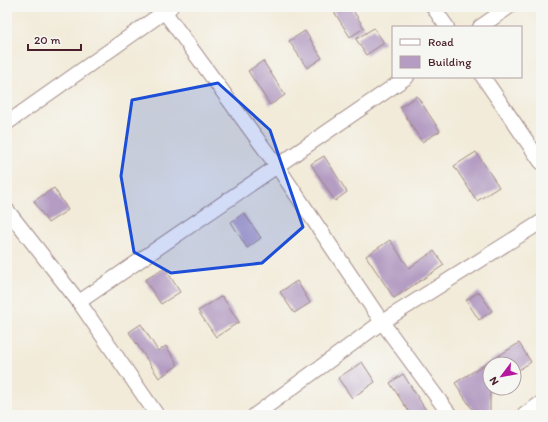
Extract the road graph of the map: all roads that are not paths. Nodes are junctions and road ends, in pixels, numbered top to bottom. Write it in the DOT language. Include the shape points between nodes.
graph roads {
  1 [pos="432,7"];
  2 [pos="509,7"];
  3 [pos="165,9"];
  4 [pos="446,26"];
  5 [pos="481,26"];
  6 [pos="406,78"];
  7 [pos="484,78"];
  8 [pos="7,123"];
  9 [pos="541,162"];
  10 [pos="277,166"];
  11 [pos="7,210"];
  12 [pos="541,222"];
  13 [pos="79,302"];
  14 [pos="382,322"];
  15 [pos="541,403"];
  16 [pos="157,415"];
  17 [pos="255,415"];
  18 [pos="450,415"];
  19 [pos="524,415"];
  1 -- 4 [label="street"];
  2 -- 5 [label="street"];
  3 -- 8 [label="street"];
  3 -- 10 [label="street"];
  6 -- 10 [label="street"];
  7 -- 9 [label="street"];
  10 -- 13 [label="street"];
  10 -- 14 [label="street"];
  11 -- 13 [label="street"];
  12 -- 14 [label="street"];
  13 -- 16 [label="street"];
  14 -- 17 [label="street"];
  14 -- 18 [label="street"];
  15 -- 19 [label="street"];
}
